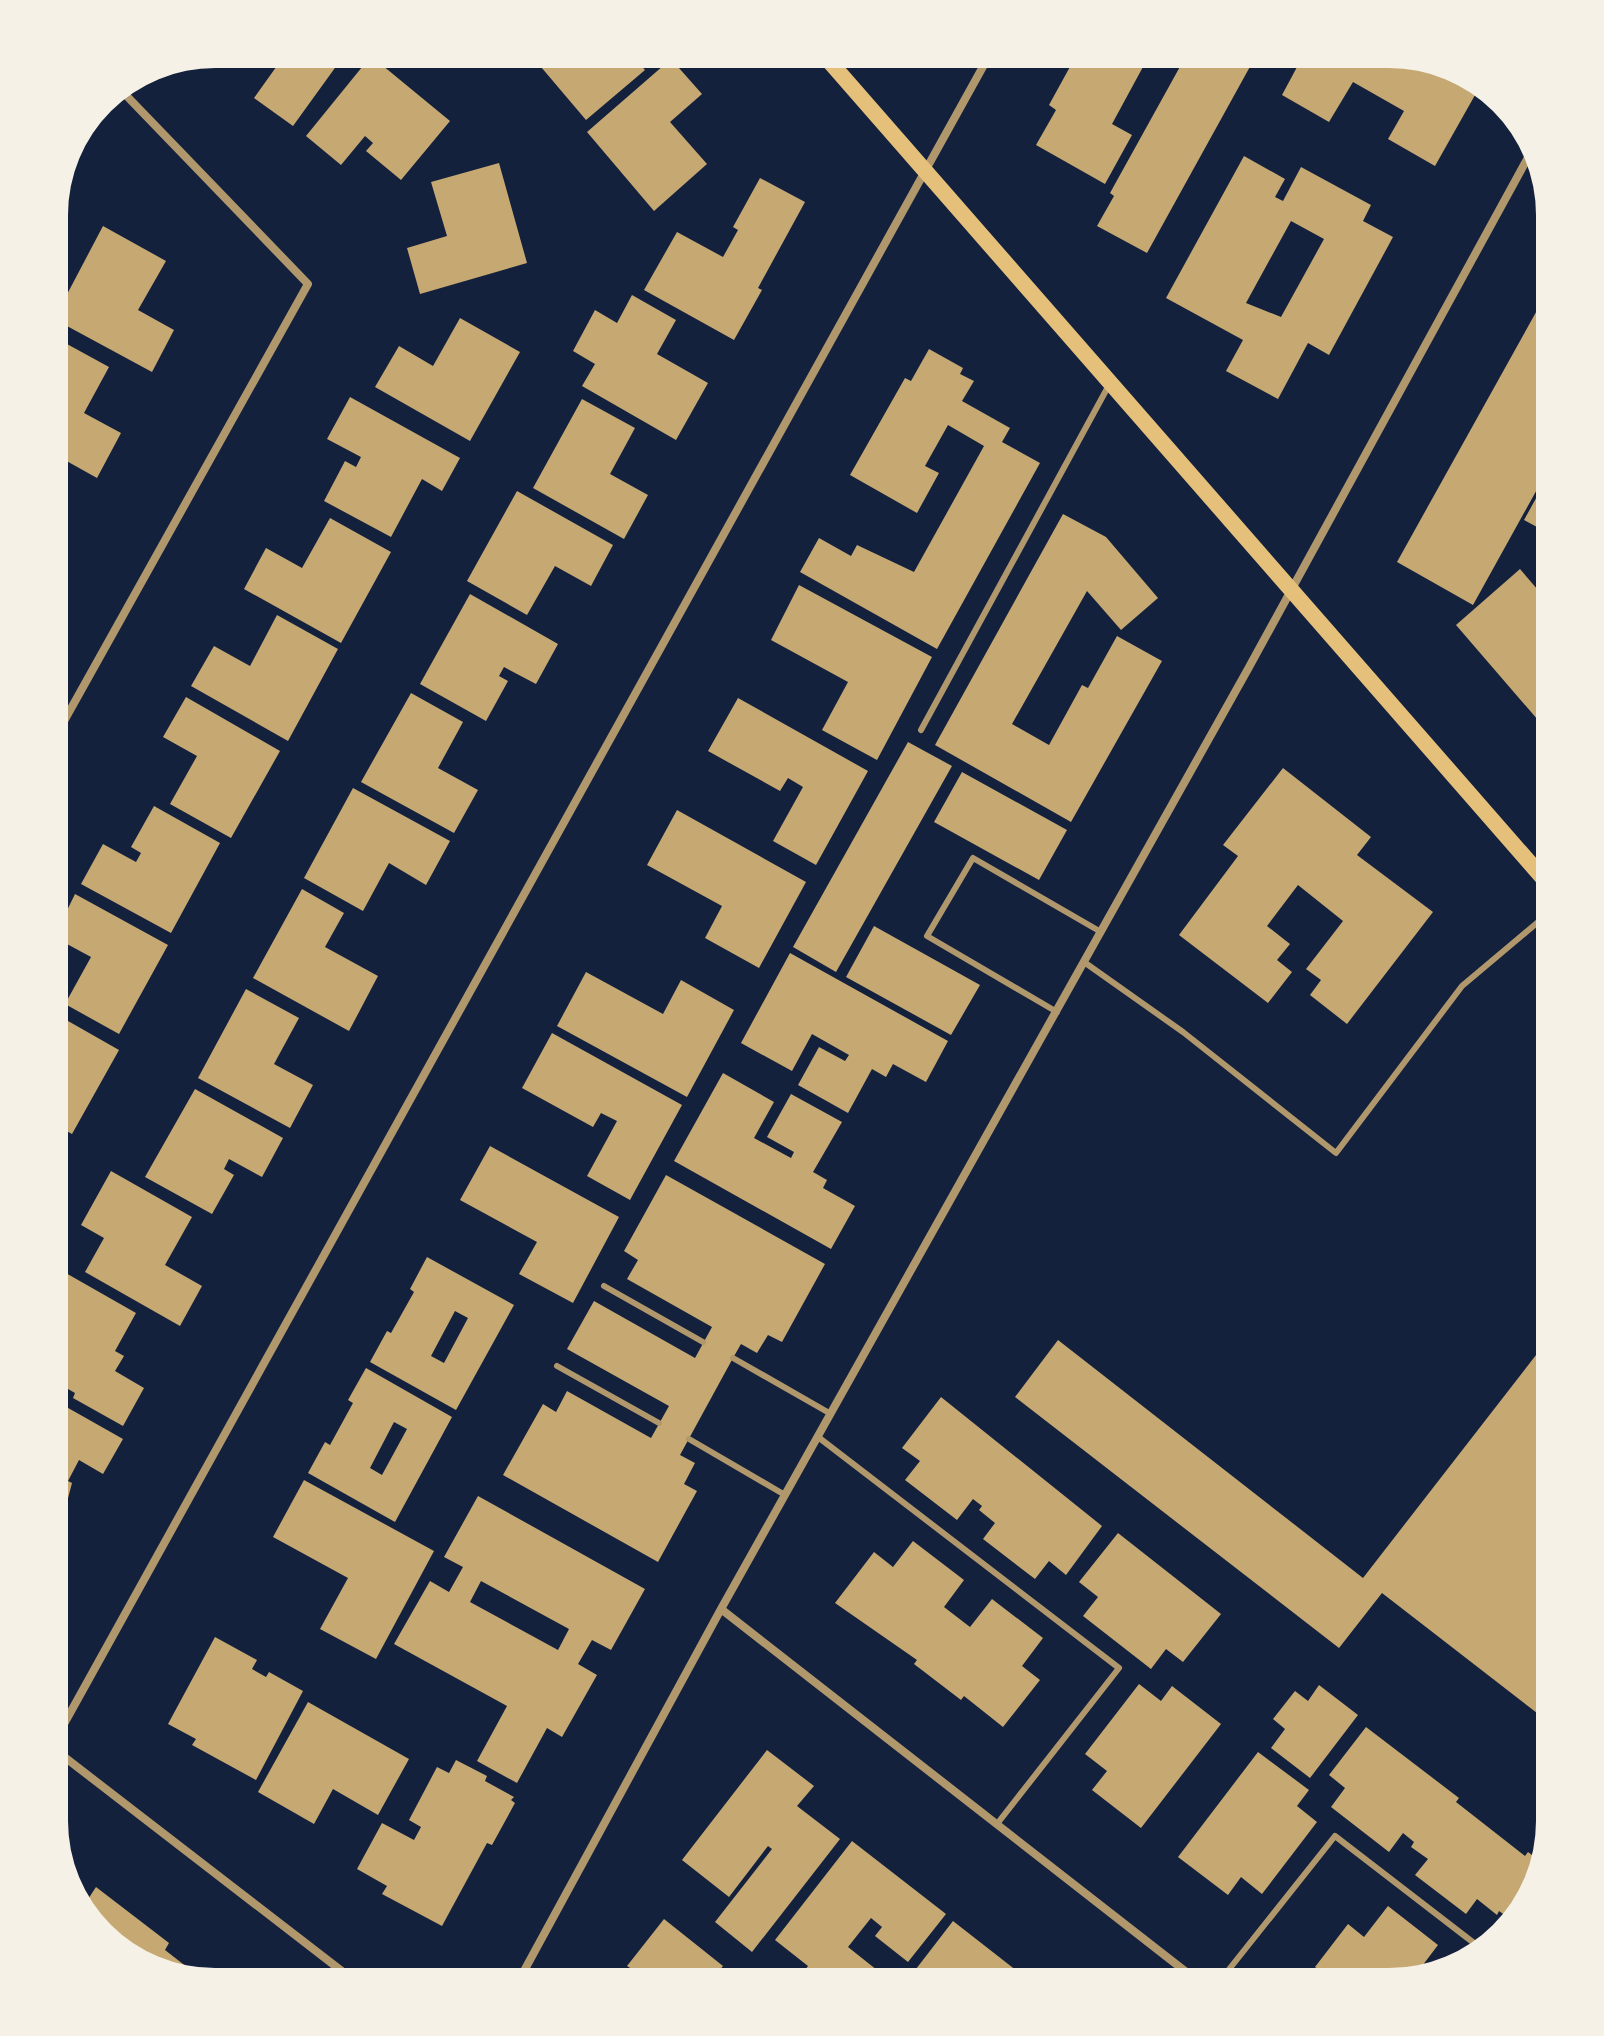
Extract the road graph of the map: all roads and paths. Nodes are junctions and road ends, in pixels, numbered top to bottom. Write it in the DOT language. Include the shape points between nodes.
graph roads {
  1 [pos="835,68"];
  2 [pos="983,68"];
  3 [pos="127,97"];
  4 [pos="1526,162"];
  5 [pos="927,173"];
  6 [pos="1109,385"];
  7 [pos="1292,587"];
  8 [pos="68,714"];
  9 [pos="921,730"];
  10 [pos="1536,870"];
  11 [pos="1536,924"];
  12 [pos="1101,932"];
  13 [pos="1084,962"];
  14 [pos="1057,1012"];
  15 [pos="604,1286"];
  16 [pos="703,1342"];
  17 [pos="733,1358"];
  18 [pos="557,1366"];
  19 [pos="831,1414"];
  20 [pos="659,1423"];
  21 [pos="818,1437"];
  22 [pos="689,1439"];
  23 [pos="785,1495"];
  24 [pos="721,1609"];
  25 [pos="68,1717"];
  26 [pos="68,1760"];
  27 [pos="997,1824"];
  28 [pos="1472,1942"];
  29 [pos="338,1968"];
  30 [pos="526,1968"];
  31 [pos="1181,1968"];
  32 [pos="1230,1968"];
  1 -- 5 [label="main road"];
  2 -- 5 [label="street"];
  3 -- 8 [label="street" via="308,284"];
  4 -- 7 [label="street"];
  5 -- 6 [label="main road"];
  5 -- 25 [label="street"];
  6 -- 7 [label="main road"];
  6 -- 9 [label="lane"];
  7 -- 10 [label="main road"];
  7 -- 12 [label="street"];
  11 -- 13 [label="lane" via="1462,986 1336,1153 1183,1032"];
  12 -- 13 [label="street"];
  12 -- 14 [label="lane" via="973,858 927,936"];
  13 -- 14 [label="street"];
  14 -- 19 [label="street"];
  15 -- 16 [label="lane"];
  17 -- 19 [label="lane"];
  18 -- 20 [label="lane"];
  19 -- 21 [label="street"];
  21 -- 23 [label="street"];
  21 -- 27 [label="lane" via="1119,1668"];
  22 -- 23 [label="lane"];
  23 -- 24 [label="street"];
  24 -- 27 [label="street"];
  24 -- 30 [label="street"];
  26 -- 29 [label="street"];
  27 -- 31 [label="street"];
  28 -- 32 [label="lane" via="1335,1836"];
}
